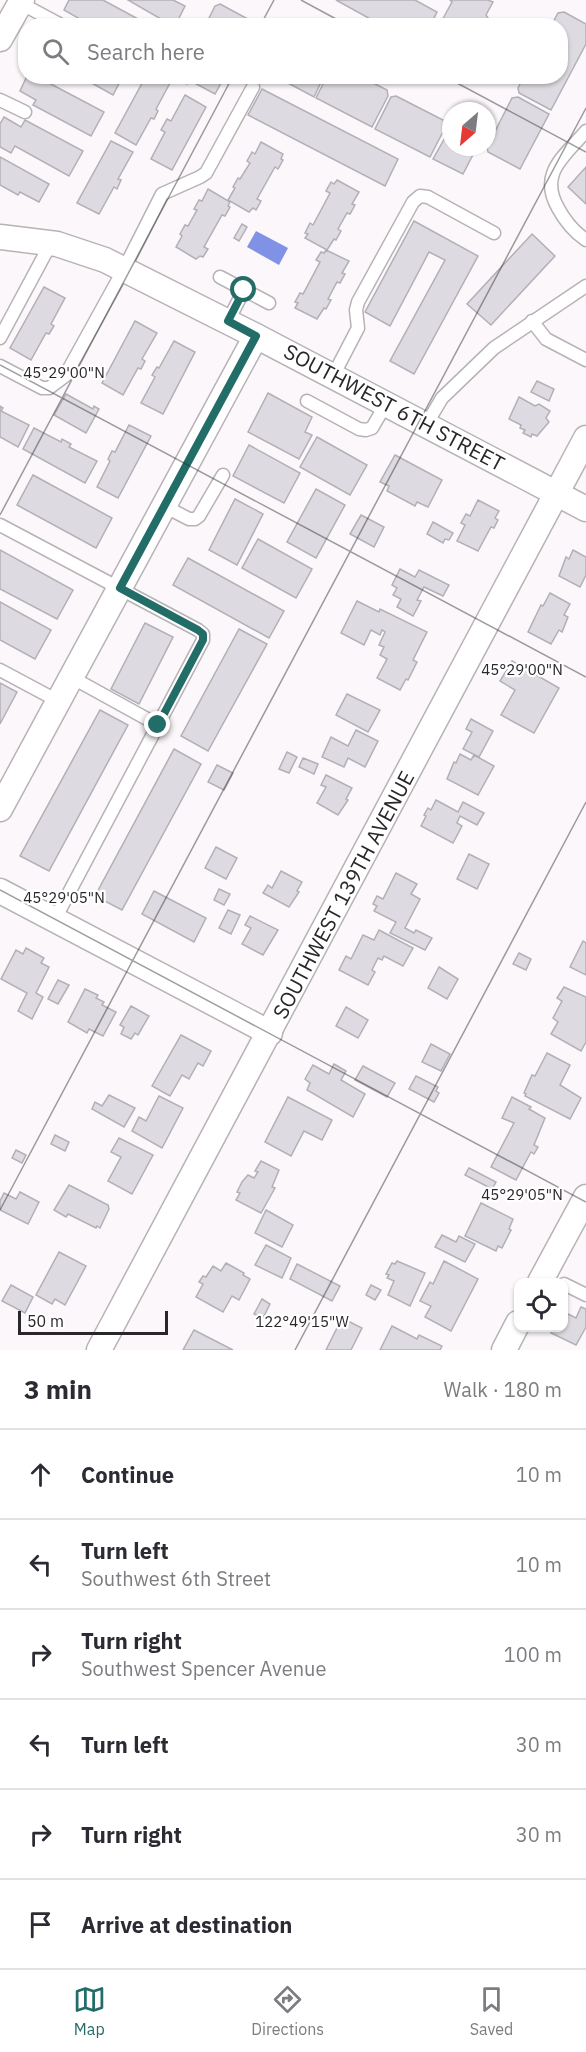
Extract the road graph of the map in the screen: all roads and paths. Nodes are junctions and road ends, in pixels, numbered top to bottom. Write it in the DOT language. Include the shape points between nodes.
graph roads {
  1 [pos="21,2"];
  2 [pos="49,18"];
  3 [pos="0,39"];
  4 [pos="253,87"];
  5 [pos="0,100"];
  6 [pos="25,112"];
  7 [pos="586,131"];
  8 [pos="494,233"];
  9 [pos="0,237"];
  10 [pos="586,240"];
  11 [pos="51,243"];
  12 [pos="124,269"];
  13 [pos="220,278"];
  14 [pos="586,286"];
  15 [pos="244,290"];
  16 [pos="269,303"];
  17 [pos="228,321"];
  18 [pos="532,321"];
  19 [pos="256,336"];
  20 [pos="0,338"];
  21 [pos="586,360"];
  22 [pos="0,366"];
  23 [pos="333,376"];
  24 [pos="307,401"];
  25 [pos="386,404"];
  26 [pos="426,425"];
  27 [pos="586,438"];
  28 [pos="223,475"];
  29 [pos="557,494"];
  30 [pos="164,506"];
  31 [pos="586,509"];
  32 [pos="0,525"];
  33 [pos="120,588"];
  34 [pos="0,670"];
  35 [pos="71,677"];
  36 [pos="58,701"];
  37 [pos="158,725"];
  38 [pos="0,809"];
  39 [pos="0,891"];
  40 [pos="55,919"];
  41 [pos="270,1032"];
  42 [pos="586,1197"];
  43 [pos="553,1278"];
  44 [pos="568,1288"];
  45 [pos="586,1295"];
  46 [pos="514,1332"];
  47 [pos="99,1350"];
  48 [pos="504,1350"];
  1 -- 2 [label="lane"];
  1 -- 3 [label="street"];
  4 -- 12 [label="lane" via="206,173 162,194"];
  5 -- 6 [label="lane"];
  7 -- 10 [label="lane" via="557,164 549,187 569,226"];
  8 -- 23 [label="lane" via="428,197 420,196 413,202 358,302 358,328"];
  9 -- 11 [label="street, SOUTHWEST 6TH STREET"];
  11 -- 12 [label="street, SOUTHWEST 6TH STREET"];
  11 -- 20 [label="lane"];
  12 -- 17 [label="street, SOUTHWEST 6TH STREET"];
  12 -- 22 [label="lane" via="60,381 42,388"];
  13 -- 15 [label="lane"];
  14 -- 18 [label="lane"];
  15 -- 16 [label="lane"];
  15 -- 17 [label="lane"];
  17 -- 19 [label="street, SOUTHWEST 6TH STREET"];
  18 -- 21 [label="lane" via="546,339"];
  18 -- 26 [label="lane" via="468,371 442,398"];
  19 -- 23 [label="street, SOUTHWEST 6TH STREET"];
  19 -- 30 [label="street"];
  23 -- 25 [label="street, SOUTHWEST 6TH STREET"];
  24 -- 25 [label="lane" via="366,430 372,428"];
  25 -- 26 [label="street, SOUTHWEST 6TH STREET"];
  26 -- 29 [label="street, SOUTHWEST 6TH STREET"];
  27 -- 29 [label="street, SOUTHWEST 139TH AVENUE"];
  28 -- 30 [label="lane" via="195,519"];
  29 -- 31 [label="street, SOUTHWEST 6TH STREET"];
  29 -- 41 [label="street, SOUTHWEST 139TH AVENUE"];
  30 -- 33 [label="street"];
  32 -- 33 [label="lane"];
  33 -- 35 [label="street"];
  33 -- 37 [label="lane" via="203,634"];
  34 -- 36 [label="lane"];
  35 -- 36 [label="street"];
  35 -- 37 [label="lane"];
  36 -- 38 [label="street"];
  37 -- 40 [label="lane"];
  39 -- 40 [label="street"];
  40 -- 41 [label="street"];
  41 -- 47 [label="street, SOUTHWEST 139TH AVENUE"];
  42 -- 43 [label="street"];
  44 -- 45 [label="lane"];
  46 -- 48 [label="street"];
}
